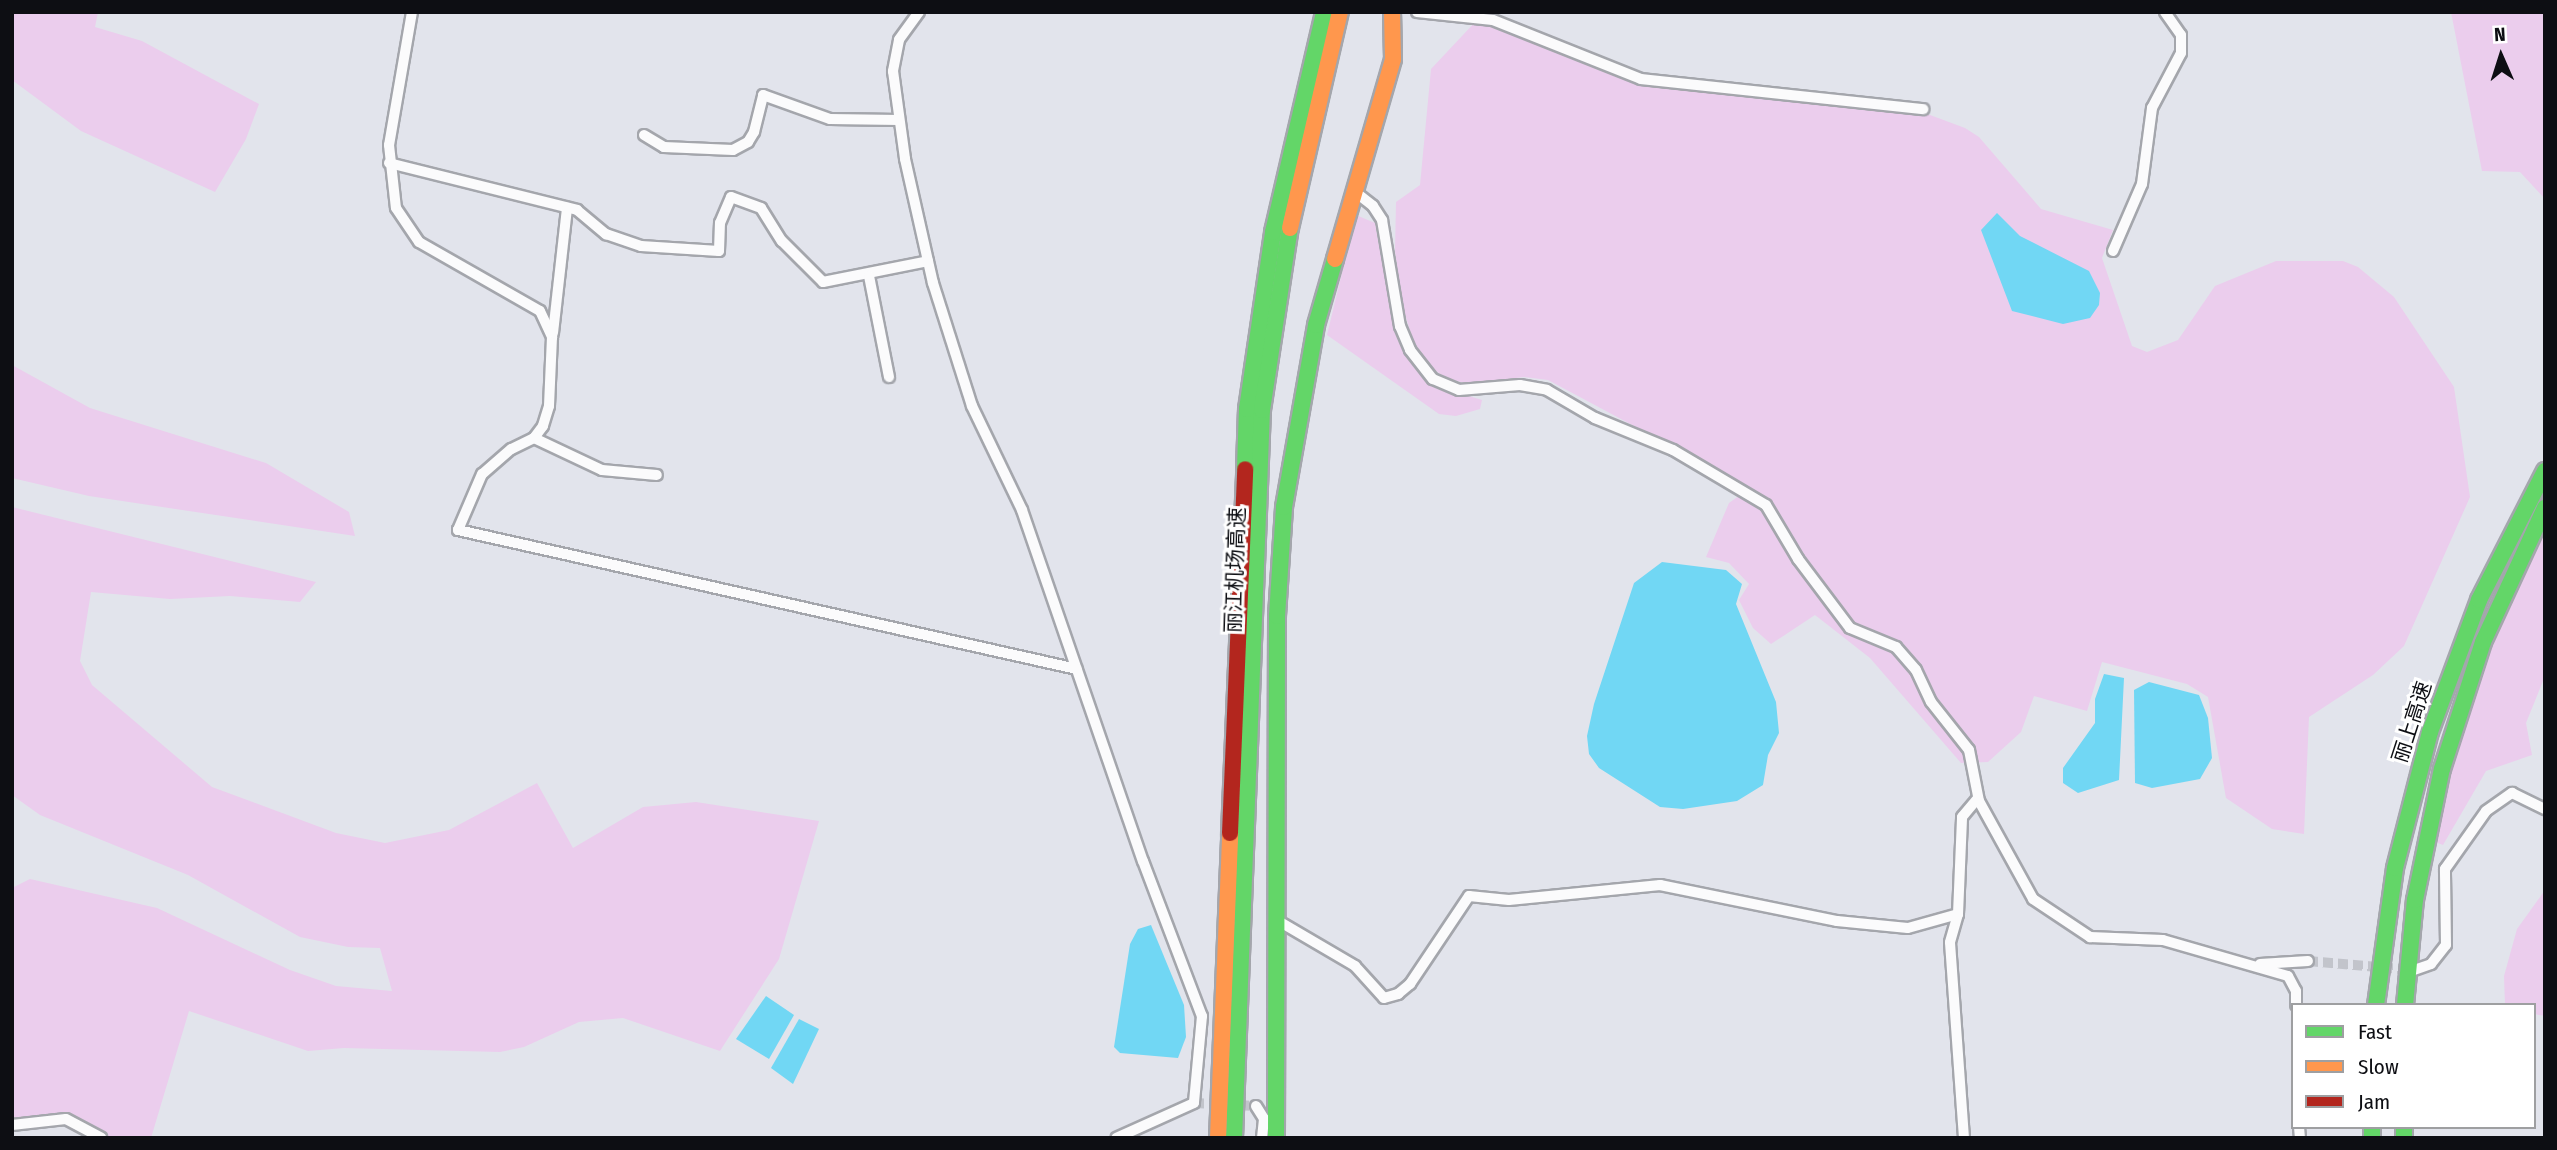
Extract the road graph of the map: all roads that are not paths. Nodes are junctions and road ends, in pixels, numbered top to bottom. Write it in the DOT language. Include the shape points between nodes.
graph roads {
  1 [pos="412,12"];
  2 [pos="919,12"];
  3 [pos="1324,12"];
  4 [pos="1340,12"];
  5 [pos="1392,12"];
  6 [pos="1417,12"];
  7 [pos="2165,12"];
  8 [pos="1923,109"];
  9 [pos="899,120"];
  10 [pos="644,135"];
  11 [pos="389,163"];
  12 [pos="1354,191"];
  13 [pos="567,208"];
  14 [pos="2113,251"];
  15 [pos="928,261"];
  16 [pos="869,276"];
  17 [pos="552,337"];
  18 [pos="889,377"];
  19 [pos="534,438"];
  20 [pos="2545,471"];
  21 [pos="657,475"];
  22 [pos="2545,508"];
  23 [pos="1077,669"];
  24 [pos="1978,798"];
  25 [pos="2545,809"];
  26 [pos="1958,914"];
  27 [pos="1275,919"];
  28 [pos="2308,961"];
  29 [pos="2250,965"];
  30 [pos="2414,970"];
  31 [pos="2296,1003"];
  32 [pos="2376,1003"];
  33 [pos="2404,1003"];
  34 [pos="1256,1106"];
  35 [pos="12,1125"];
  36 [pos="102,1138"];
  37 [pos="1116,1138"];
  38 [pos="1218,1138"];
  39 [pos="1234,1138"];
  40 [pos="1262,1138"];
  41 [pos="1276,1138"];
  42 [pos="1964,1138"];
  1 -- 11 [label="street"];
  2 -- 9 [label="street" via="899,40 893,61"];
  3 -- 38 [label="highway, 丽江机场高速" via="1273,232 1247,409"];
  4 -- 39 [label="highway, 丽江机场高速" via="1288,235 1262,410"];
  5 -- 12 [label="highway" via="1393,59"];
  6 -- 8 [label="street" via="1493,20 1641,79"];
  7 -- 14 [label="street" via="2181,35 2181,53 2152,108 2142,184"];
  9 -- 10 [label="street" via="830,119 763,94 754,132 748,142 733,150 664,147"];
  9 -- 15 [label="street"];
  11 -- 13 [label="street"];
  11 -- 17 [label="street" via="393,198 412,234 540,311"];
  12 -- 24 [label="street" via="1382,220 1400,326 1426,372 1459,390 1520,385 1547,390 1595,418 1673,450 1766,505 1797,559 1850,628 1896,647 1916,670 1930,702 1969,750"];
  12 -- 27 [label="highway" via="1310,352 1285,495 1277,616"];
  13 -- 16 [label="street" via="629,243 719,251 720,223 731,197 761,208 782,241 823,282"];
  13 -- 17 [label="street"];
  15 -- 16 [label="street"];
  15 -- 23 [label="street" via="972,406 1022,510"];
  16 -- 18 [label="street"];
  17 -- 19 [label="street" via="548,413"];
  19 -- 21 [label="street" via="602,470"];
  19 -- 23 [label="street" via="511,449 482,474 458,530"];
  20 -- 32 [label="highway, 丽上高速" via="2479,600 2430,732 2395,868"];
  22 -- 33 [label="highway, 丽上高速" via="2483,642 2445,758 2417,889"];
  23 -- 37 [label="street" via="1203,1024 1194,1103"];
  24 -- 26 [label="street" via="1966,808 1961,822"];
  24 -- 29 [label="street" via="2027,892 2073,929 2090,937 2163,940"];
  25 -- 30 [label="street" via="2512,793 2486,811 2445,869 2446,945 2431,964"];
  26 -- 27 [label="street" via="1908,928 1837,921 1660,885 1509,900 1469,896 1410,984 1384,998 1355,967"];
  26 -- 42 [label="street" via="1950,942 1951,1003"];
  27 -- 41 [label="highway"];
  28 -- 29 [label="street"];
  29 -- 31 [label="street" via="2290,977"];
  34 -- 40 [label="street" via="1264,1119"];
  35 -- 36 [label="street" via="66,1119"];
}
